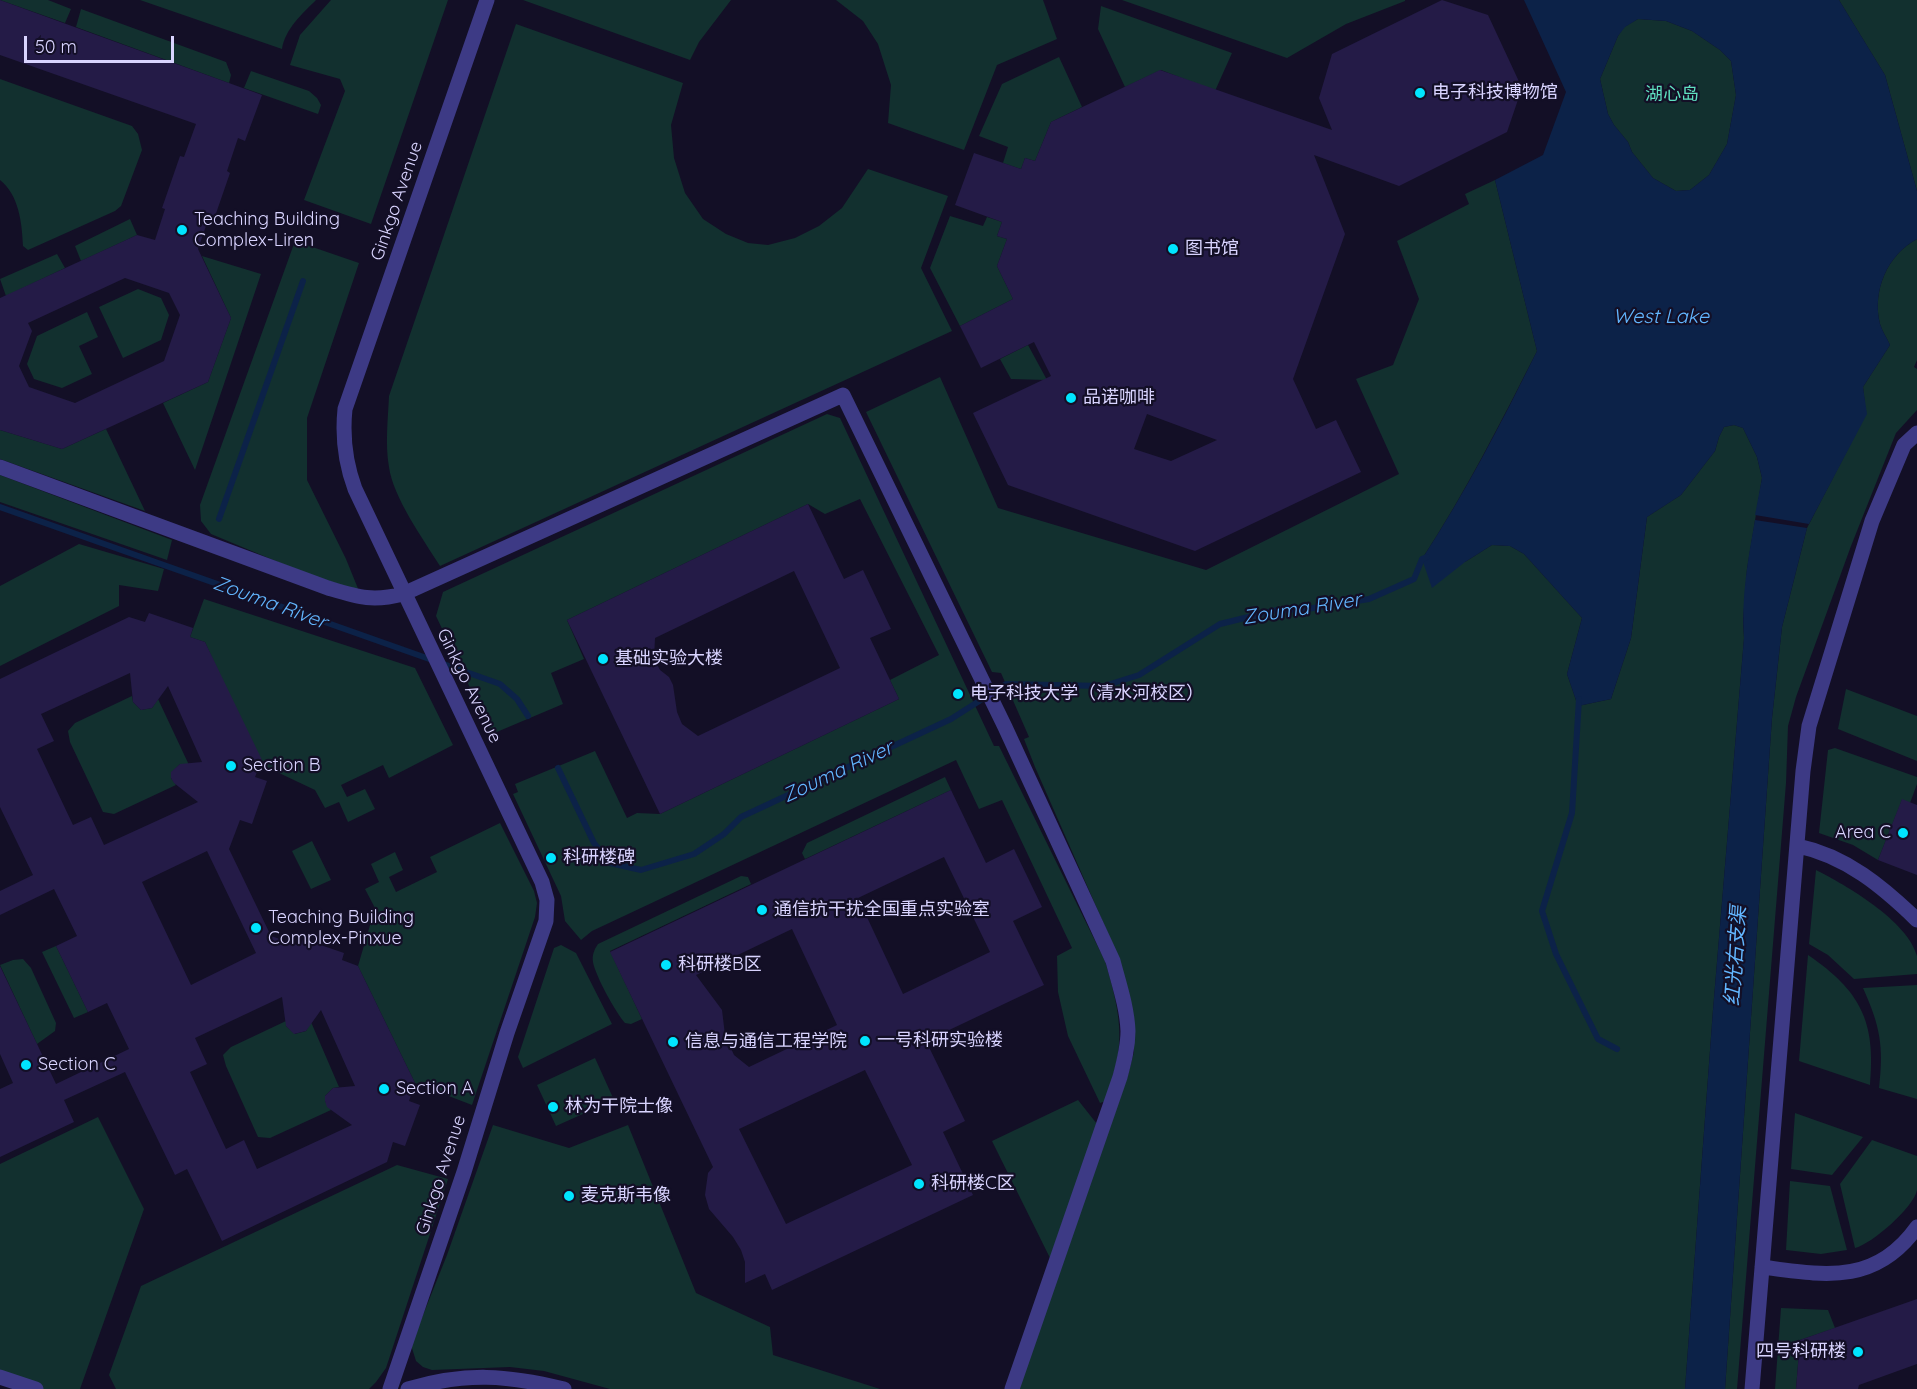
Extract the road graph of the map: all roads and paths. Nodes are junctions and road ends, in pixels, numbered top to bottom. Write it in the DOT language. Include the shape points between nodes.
graph roads {
  1 [pos="487,0"];
  2 [pos="1917,433"];
  3 [pos="0,467"];
  4 [pos="403,594"];
  5 [pos="1798,846"];
  6 [pos="1917,920"];
  7 [pos="1915,1235"];
  8 [pos="1762,1267"];
  9 [pos="0,1377"];
  10 [pos="36,1389"];
  11 [pos="390,1389"];
  12 [pos="408,1389"];
  13 [pos="564,1389"];
  14 [pos="1012,1389"];
  15 [pos="1752,1389"];
  1 -- 4 [label="street, Ginkgo Avenue" via="345,410 347,468"];
  2 -- 5 [label="street" via="1904,445 1872,521 1809,726"];
  3 -- 4 [label="street" via="356,597 375,599"];
  4 -- 11 [label="street, Ginkgo Avenue" via="542,882 547,900 546,921"];
  4 -- 14 [label="street" via="843,395 1005,727 1113,961 1128,1030 1120,1077"];
  5 -- 6 [label="street" via="1819,851 1854,868 1894,897"];
  5 -- 8 [label="street"];
  7 -- 8 [label="street" via="1894,1252 1858,1270 1831,1275"];
  8 -- 15 [label="street"];
  9 -- 10 [label="street"];
  12 -- 13 [label="street" via="474,1376"];
}
